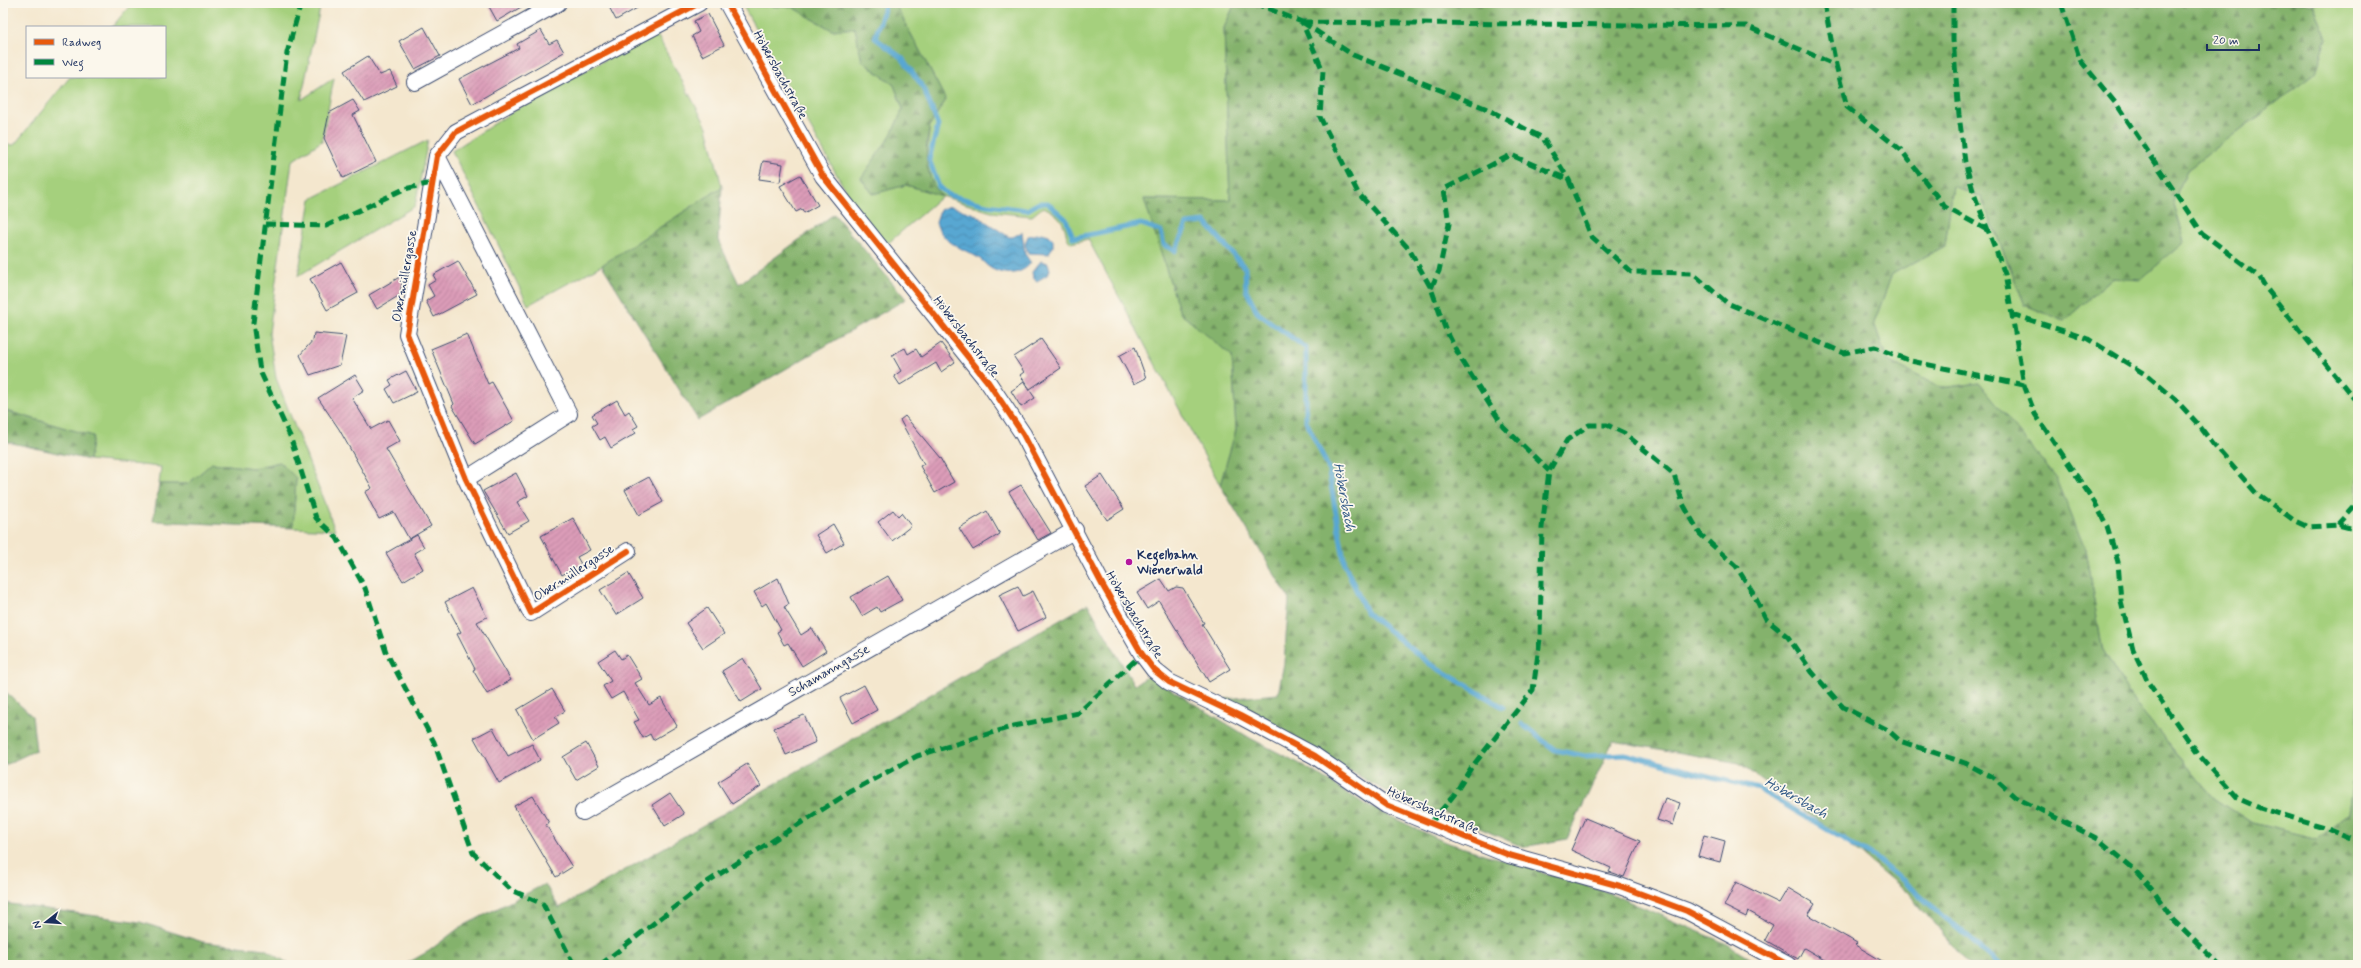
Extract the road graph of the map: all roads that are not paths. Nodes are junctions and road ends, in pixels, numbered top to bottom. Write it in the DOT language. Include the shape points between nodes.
graph roads {
  1 [pos="558,3"];
  2 [pos="699,3"];
  3 [pos="727,3"];
  4 [pos="415,82"];
  5 [pos="437,156"];
  6 [pos="466,479"];
  7 [pos="1075,530"];
  8 [pos="628,551"];
  9 [pos="583,812"];
  10 [pos="1788,965"];
  1 -- 4 [label="street"];
  2 -- 5 [label="street, Obermüllergasse" via="456,132"];
  3 -- 7 [label="street, Höbersbachstraße" via="823,176 988,382 1022,434"];
  5 -- 6 [label="street, Obermüllergasse" via="407,334"];
  5 -- 6 [label="street" via="569,414"];
  6 -- 8 [label="street, Obermüllergasse" via="531,613"];
  7 -- 9 [label="street, Schamanngasse"];
  7 -- 10 [label="street, Höbersbachstraße" via="1142,654 1154,670 1169,682 1315,756 1386,804 1510,855 1620,886 1686,911"];
}
